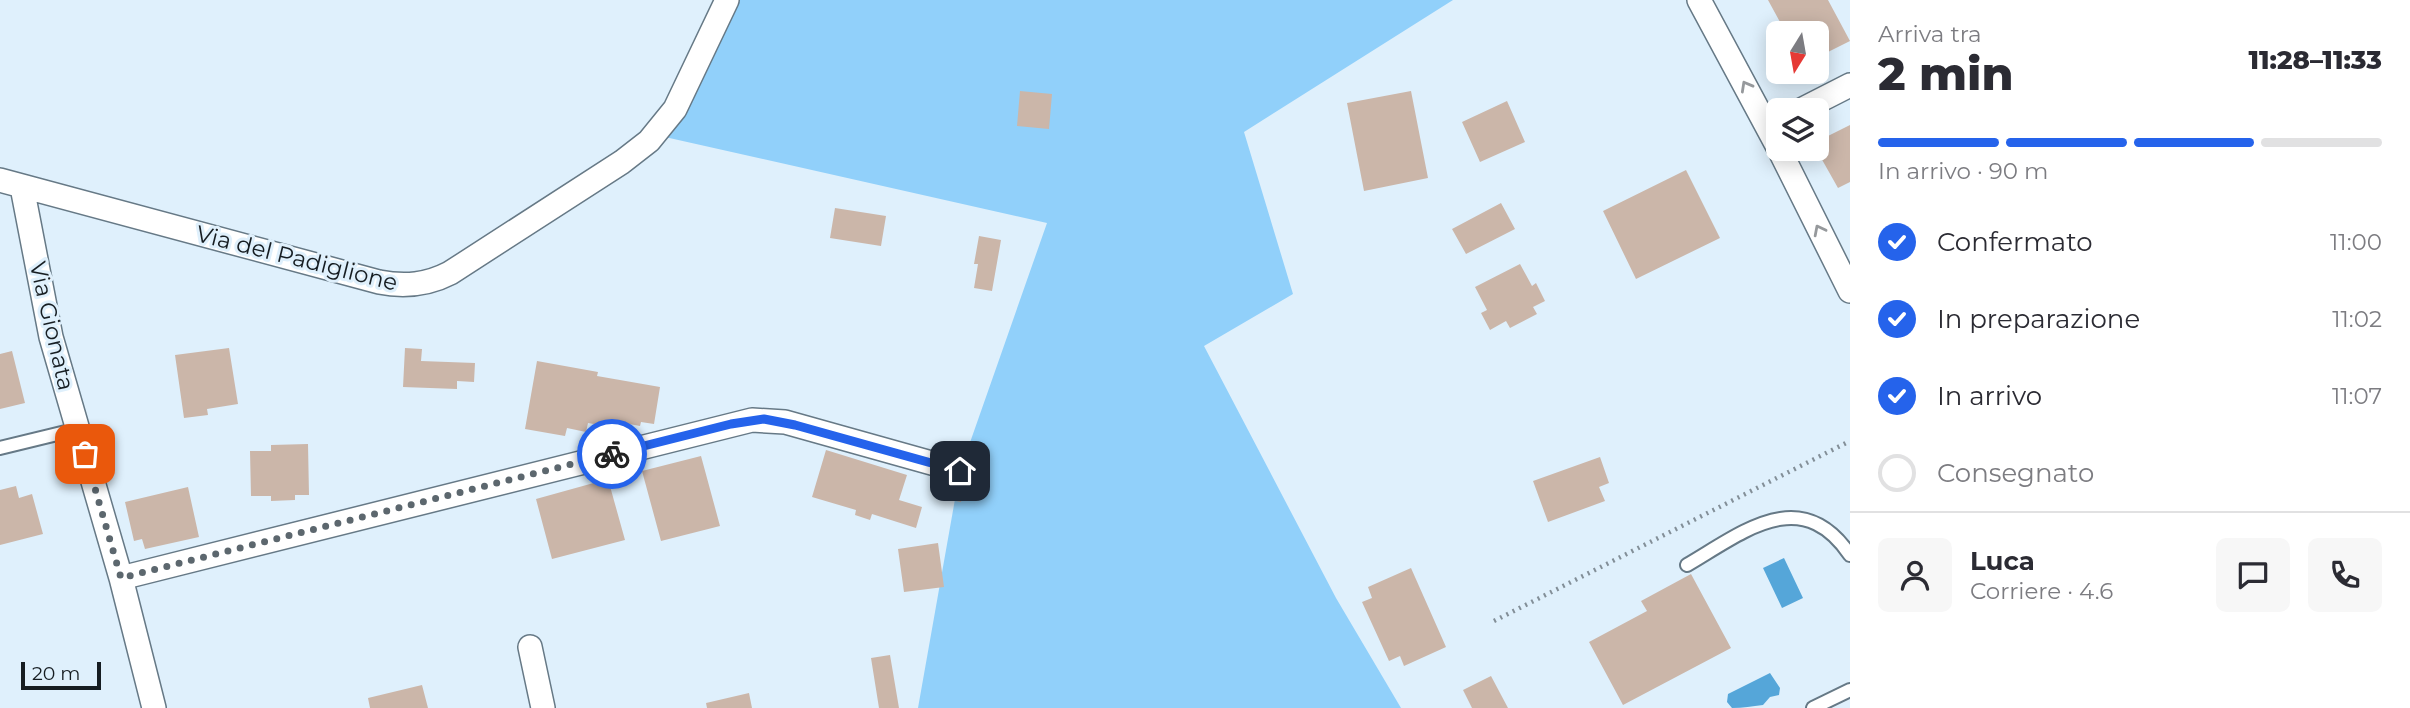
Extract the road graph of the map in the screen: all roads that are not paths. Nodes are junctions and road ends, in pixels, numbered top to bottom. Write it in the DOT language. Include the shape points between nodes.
graph roads {
  1 [pos="727,0"];
  2 [pos="1699,0"];
  3 [pos="1850,85"];
  4 [pos="1825,98"];
  5 [pos="1766,118"];
  6 [pos="1788,161"];
  7 [pos="0,180"];
  8 [pos="22,187"];
  9 [pos="1850,290"];
  10 [pos="78,429"];
  11 [pos="0,448"];
  12 [pos="960,471"];
  13 [pos="1850,555"];
  14 [pos="1687,565"];
  15 [pos="121,578"];
  16 [pos="530,647"];
  17 [pos="1850,690"];
  18 [pos="154,708"];
  19 [pos="543,708"];
  20 [pos="1813,708"];
  1 -- 8 [label="street, Via del Padiglione" via="675,109 649,142 450,273 429,282 380,282"];
  5 -- 2 [label="street, one-way"];
  3 -- 4 [label="street"];
  9 -- 6 [label="street, one-way"];
  7 -- 8 [label="street, Via del Padiglione"];
  8 -- 10 [label="street, Via Gionata" via="51,337"];
  10 -- 11 [label="lane"];
  10 -- 15 [label="street, Via Gionata"];
  12 -- 15 [label="street" via="775,420 752,420"];
  13 -- 14 [label="lane" via="1819,526 1784,518 1763,522"];
  15 -- 18 [label="street, Via Gionata"];
  16 -- 19 [label="street"];
  17 -- 20 [label="lane"];
}
